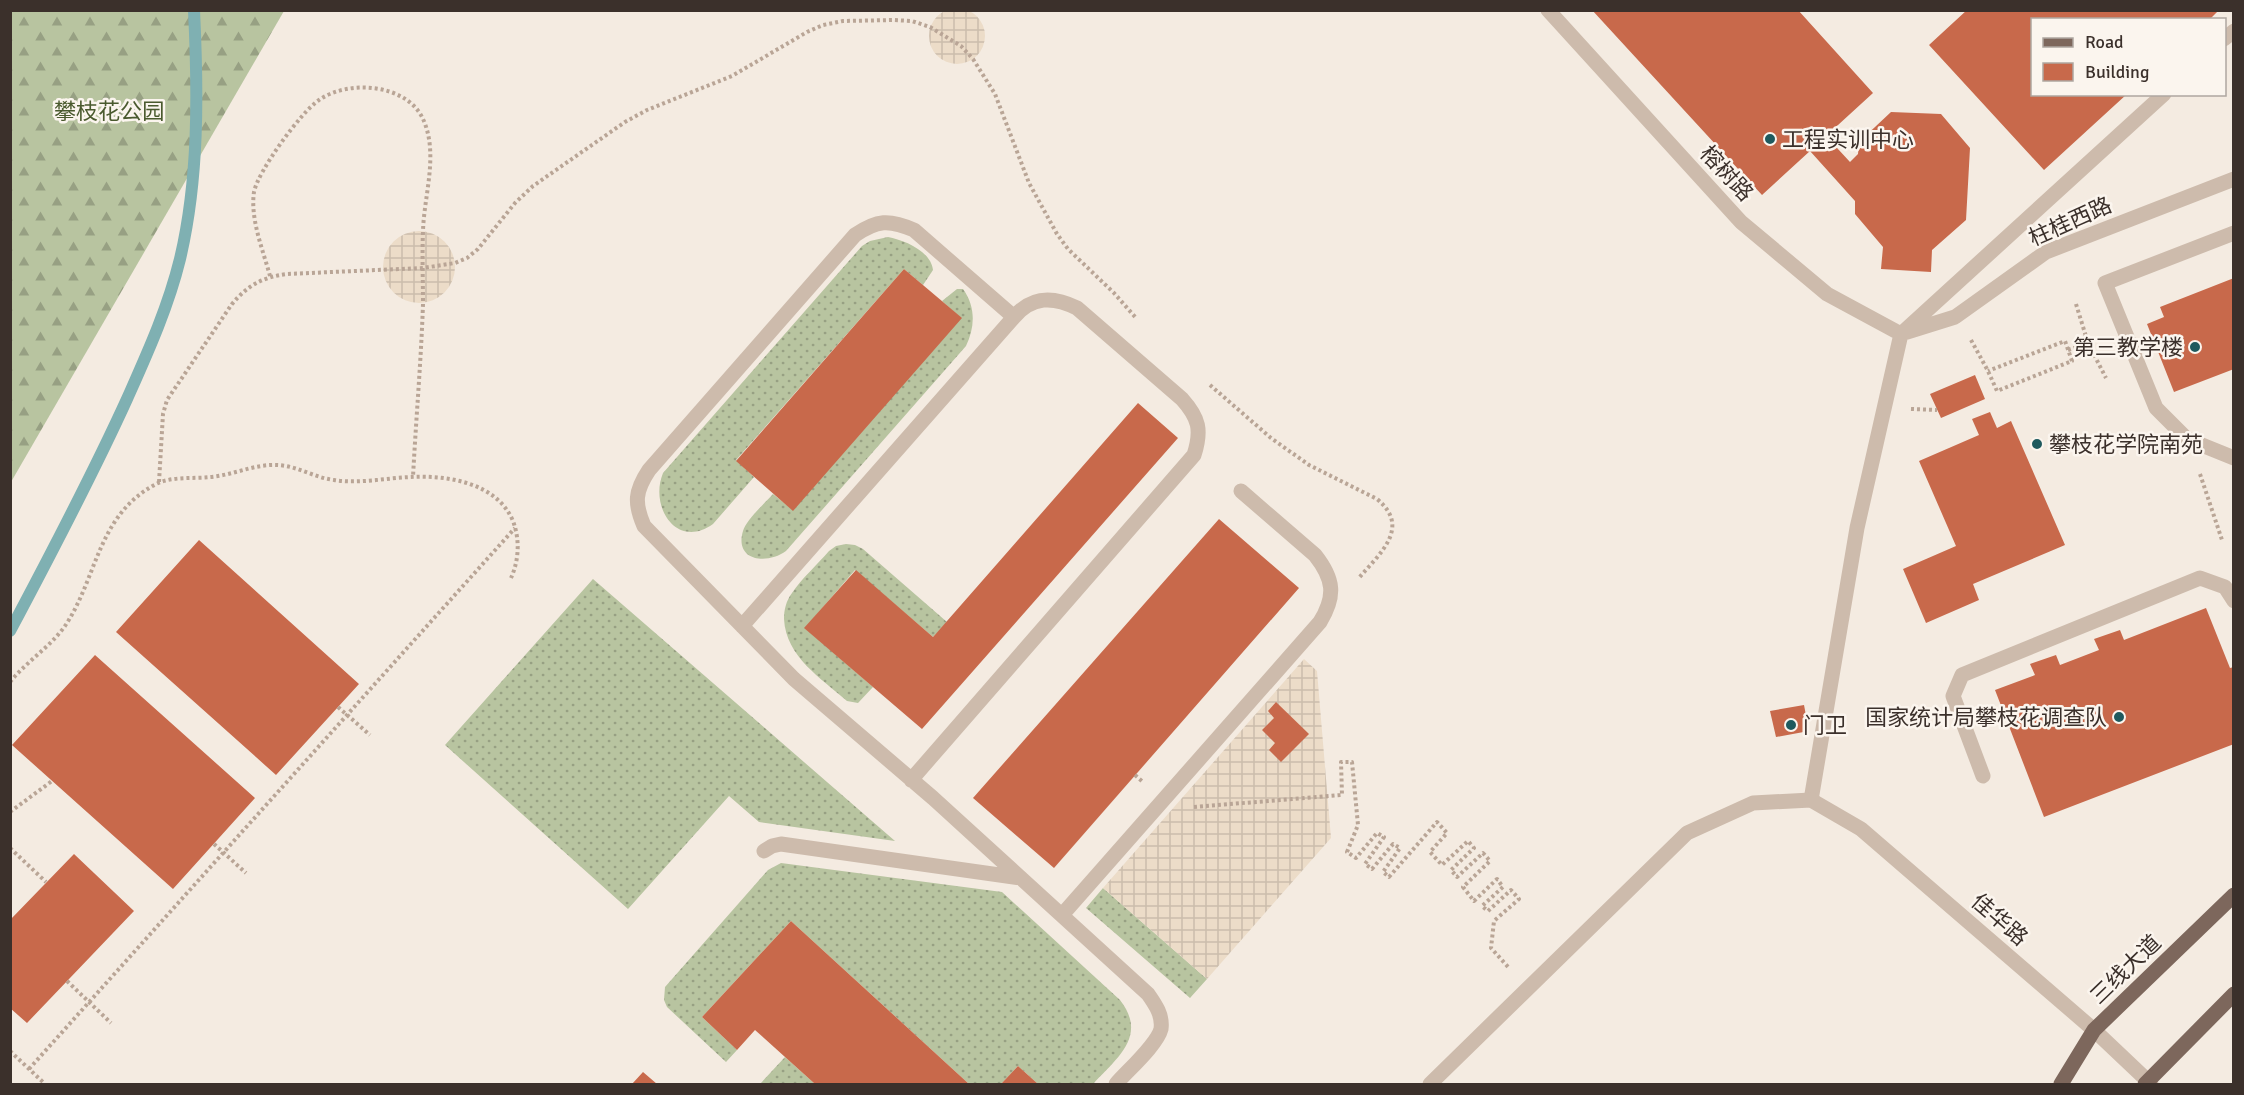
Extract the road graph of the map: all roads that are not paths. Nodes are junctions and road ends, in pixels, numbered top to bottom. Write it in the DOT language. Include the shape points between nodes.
graph roads {
  1 [pos="1548,10"];
  2 [pos="2162,96"];
  3 [pos="2234,179"];
  4 [pos="2234,233"];
  5 [pos="1014,317"];
  6 [pos="1901,334"];
  7 [pos="2234,458"];
  8 [pos="1241,491"];
  9 [pos="2234,601"];
  10 [pos="742,626"];
  11 [pos="1983,776"];
  12 [pos="911,780"];
  13 [pos="1810,800"];
  14 [pos="764,851"];
  15 [pos="1021,878"];
  16 [pos="2234,895"];
  17 [pos="1062,915"];
  18 [pos="2234,994"];
  19 [pos="2094,1030"];
  20 [pos="2148,1083"];
  21 [pos="1116,1084"];
  22 [pos="1430,1084"];
  23 [pos="2061,1084"];
  1 -- 6 [label="street, 榕树路" via="1741,222 1827,294"];
  2 -- 6 [label="street"];
  3 -- 6 [label="street, 柱桂西路" via="2046,252 1955,317"];
  4 -- 7 [label="street" via="2105,283 2156,408 2187,439"];
  5 -- 10 [label="street"];
  5 -- 10 [label="street" via="914,230 884,222 855,235 640,483 638,513 644,526"];
  5 -- 12 [label="street" via="1031,302 1047,299 1063,300 1077,308 1187,405 1198,425 1198,441 1186,466"];
  6 -- 13 [label="street" via="1857,528"];
  8 -- 17 [label="street" via="1324,567 1330,580 1328,609"];
  9 -- 11 [label="street" via="2225,587 2200,578 1962,675 1953,696"];
  10 -- 12 [label="street" via="794,679"];
  12 -- 15 [label="street"];
  13 -- 19 [label="street, 佳华路" via="1861,829"];
  13 -- 22 [label="street" via="1753,803 1687,833"];
  14 -- 15 [label="street" via="781,844"];
  15 -- 17 [label="street"];
  16 -- 19 [label="main road, 三线大道"];
  17 -- 21 [label="street" via="1148,994 1160,1015 1161,1028 1156,1040"];
  18 -- 20 [label="main road"];
  19 -- 20 [label="street, 佳华路"];
  19 -- 23 [label="main road, 三线大道"];
}
